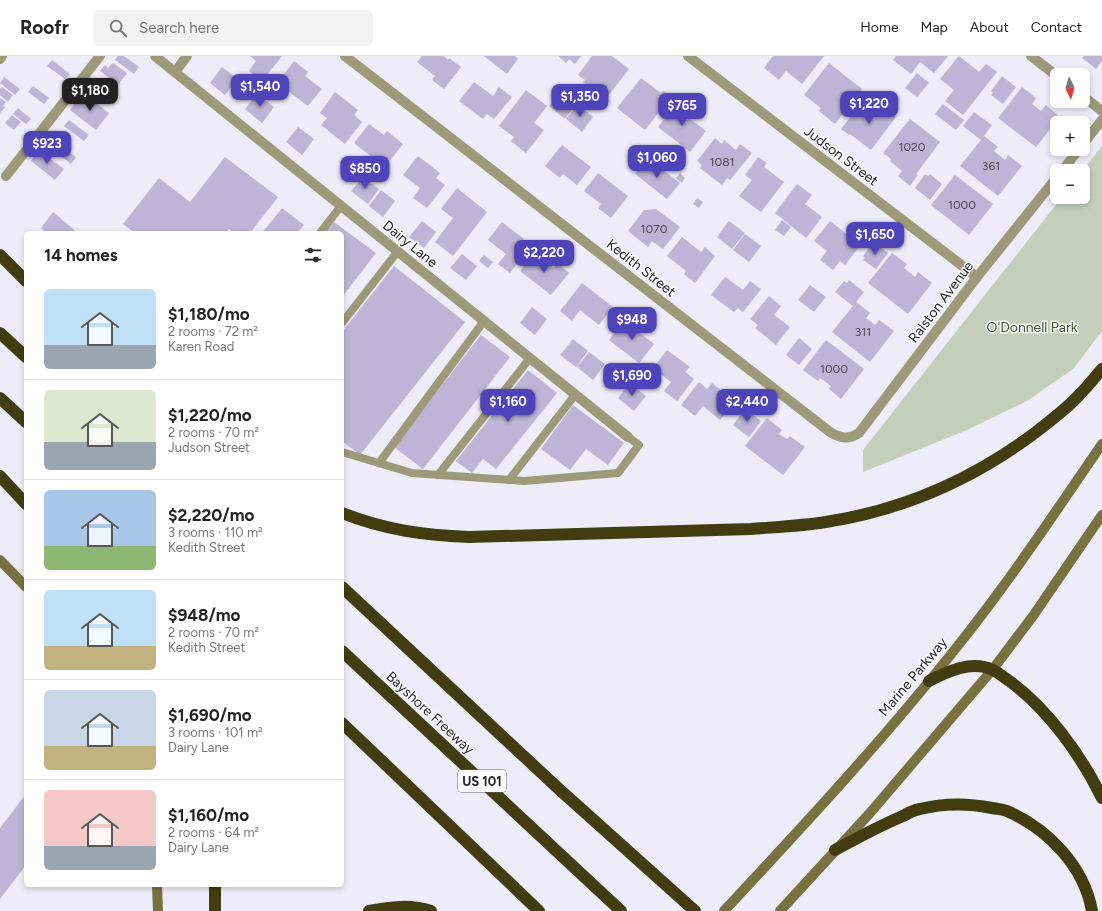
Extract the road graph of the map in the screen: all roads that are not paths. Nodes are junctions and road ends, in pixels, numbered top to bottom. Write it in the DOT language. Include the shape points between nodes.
graph roads {
  1 [pos="2,56"];
  2 [pos="100,56"];
  3 [pos="155,56"];
  4 [pos="187,56"];
  5 [pos="345,56"];
  6 [pos="688,56"];
  7 [pos="1031,56"];
  8 [pos="0,59"];
  9 [pos="1050,71"];
  10 [pos="175,72"];
  11 [pos="1090,102"];
  12 [pos="1102,111"];
  13 [pos="1102,120"];
  14 [pos="1090,135"];
  15 [pos="1074,156"];
  16 [pos="1067,164"];
  17 [pos="6,176"];
  18 [pos="1050,186"];
  19 [pos="341,206"];
  20 [pos="322,231"];
  21 [pos="398,252"];
  22 [pos="0,255"];
  23 [pos="977,277"];
  24 [pos="24,279"];
  25 [pos="344,320"];
  26 [pos="484,321"];
  27 [pos="0,333"];
  28 [pos="24,355"];
  29 [pos="530,358"];
  30 [pos="1102,369"];
  31 [pos="575,395"];
  32 [pos="0,398"];
  33 [pos="24,420"];
  34 [pos="628,437"];
  35 [pos="845,438"];
  36 [pos="1102,444"];
  37 [pos="344,453"];
  38 [pos="379,463"];
  39 [pos="438,475"];
  40 [pos="0,476"];
  41 [pos="509,480"];
  42 [pos="24,502"];
  43 [pos="344,514"];
  44 [pos="1102,515"];
  45 [pos="0,560"];
  46 [pos="24,585"];
  47 [pos="344,589"];
  48 [pos="344,653"];
  49 [pos="993,670"];
  50 [pos="929,681"];
  51 [pos="344,725"];
  52 [pos="1102,798"];
  53 [pos="835,850"];
  54 [pos="157,887"];
  55 [pos="215,887"];
  56 [pos="158,911"];
  57 [pos="215,911"];
  58 [pos="369,911"];
  59 [pos="431,911"];
  60 [pos="539,911"];
  61 [pos="622,911"];
  62 [pos="695,911"];
  63 [pos="724,911"];
  64 [pos="780,911"];
  65 [pos="1092,911"];
  1 -- 8 [label="street"];
  2 -- 17 [label="street"];
  3 -- 10 [label="street, Dairy Lane"];
  4 -- 10 [label="street"];
  5 -- 35 [label="street, Kedith Street" via="830,432"];
  6 -- 23 [label="street, Judson Street"];
  7 -- 9 [label="street"];
  10 -- 19 [label="street, Dairy Lane"];
  11 -- 12 [label="street"];
  13 -- 14 [label="street"];
  15 -- 16 [label="street"];
  18 -- 23 [label="street, Ralston Avenue"];
  19 -- 20 [label="lane"];
  19 -- 21 [label="street, Dairy Lane"];
  21 -- 25 [label="lane"];
  21 -- 26 [label="street, Dairy Lane"];
  22 -- 24 [label="highway"];
  23 -- 35 [label="street, Ralston Avenue" via="859,433"];
  26 -- 29 [label="street, Dairy Lane"];
  26 -- 38 [label="lane"];
  27 -- 28 [label="highway"];
  29 -- 31 [label="street, Dairy Lane"];
  29 -- 39 [label="lane"];
  30 -- 43 [label="highway" via="1079,395 1047,424 1012,450 973,473 936,491 897,505 827,522 751,529 469,537 406,532"];
  31 -- 34 [label="street, Dairy Lane"];
  31 -- 41 [label="lane"];
  32 -- 33 [label="highway"];
  34 -- 41 [label="lane" via="639,445 618,473"];
  36 -- 50 [label="main road, Marine Parkway" via="1019,564"];
  37 -- 38 [label="lane"];
  38 -- 39 [label="lane" via="412,473"];
  39 -- 41 [label="lane"];
  40 -- 42 [label="highway"];
  44 -- 49 [label="main road"];
  45 -- 46 [label="main road"];
  47 -- 62 [label="highway" via="560,790"];
  48 -- 61 [label="highway, Bayshore Freeway / US 101"];
  49 -- 50 [label="highway" via="976,666 961,668"];
  49 -- 52 [label="highway" via="1020,689 1063,736 1081,760"];
  49 -- 53 [label="main road"];
  50 -- 63 [label="main road, Marine Parkway" via="849,775"];
  51 -- 60 [label="highway"];
  53 -- 64 [label="main road"];
  53 -- 65 [label="highway" via="919,809 949,803 976,804 1005,810 1030,824 1053,842 1071,861 1083,882"];
  54 -- 56 [label="main road"];
  55 -- 57 [label="highway"];
  58 -- 59 [label="highway" via="396,906"];
}
